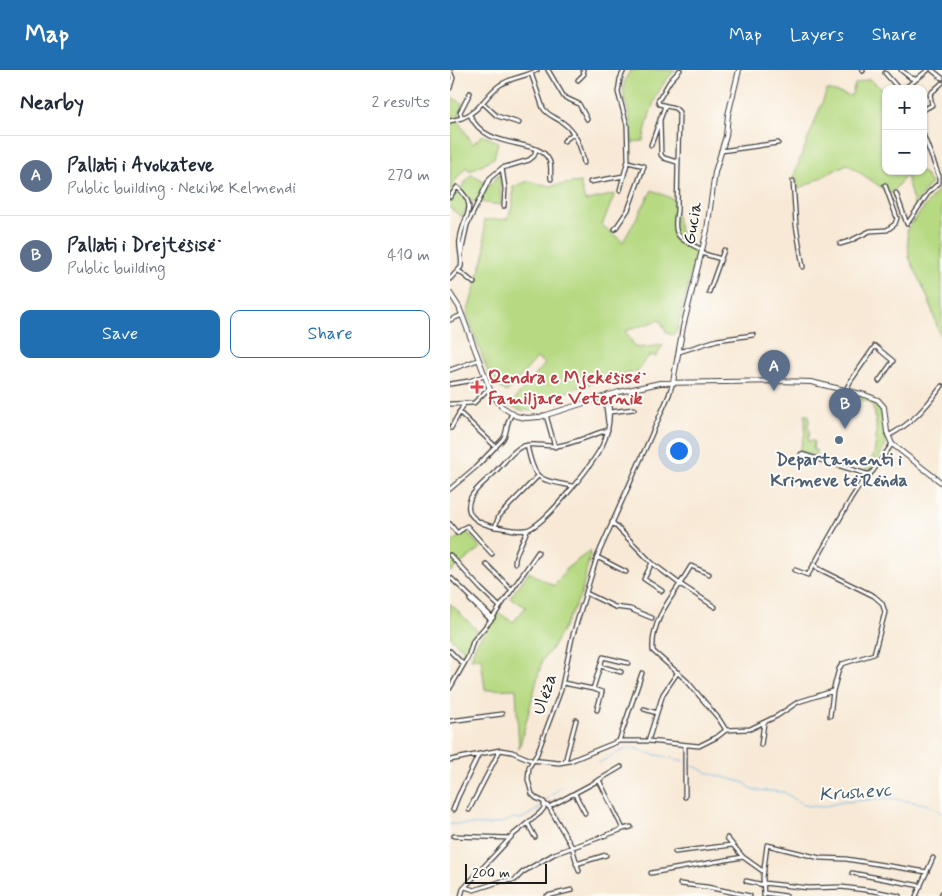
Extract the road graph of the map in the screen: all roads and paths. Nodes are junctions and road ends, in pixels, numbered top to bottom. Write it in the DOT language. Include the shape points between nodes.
graph roads {
  1 [pos="537,70"];
  2 [pos="548,70"];
  3 [pos="583,70"];
  4 [pos="624,70"];
  5 [pos="680,70"];
  6 [pos="739,70"];
  7 [pos="901,70"];
  8 [pos="928,70"];
  9 [pos="932,70"];
  10 [pos="450,71"];
  11 [pos="885,72"];
  12 [pos="531,73"];
  13 [pos="942,78"];
  14 [pos="916,79"];
  15 [pos="578,80"];
  16 [pos="942,83"];
  17 [pos="896,85"];
  18 [pos="909,85"];
  19 [pos="450,88"];
  20 [pos="470,93"];
  21 [pos="483,103"];
  22 [pos="665,106"];
  23 [pos="927,108"];
  24 [pos="470,115"];
  25 [pos="462,118"];
  26 [pos="587,119"];
  27 [pos="660,119"];
  28 [pos="450,121"];
  29 [pos="519,124"];
  30 [pos="574,133"];
  31 [pos="564,141"];
  32 [pos="778,143"];
  33 [pos="927,144"];
  34 [pos="651,145"];
  35 [pos="536,150"];
  36 [pos="721,151"];
  37 [pos="628,162"];
  38 [pos="678,162"];
  39 [pos="584,163"];
  40 [pos="502,168"];
  41 [pos="624,176"];
  42 [pos="551,179"];
  43 [pos="793,181"];
  44 [pos="590,182"];
  45 [pos="885,185"];
  46 [pos="620,190"];
  47 [pos="896,193"];
  48 [pos="450,197"];
  49 [pos="504,206"];
  50 [pos="615,229"];
  51 [pos="840,244"];
  52 [pos="724,250"];
  53 [pos="702,252"];
  54 [pos="461,254"];
  55 [pos="721,259"];
  56 [pos="802,267"];
  57 [pos="459,271"];
  58 [pos="450,279"];
  59 [pos="474,283"];
  60 [pos="709,292"];
  61 [pos="450,294"];
  62 [pos="462,315"];
  63 [pos="450,320"];
  64 [pos="753,335"];
  65 [pos="679,352"];
  66 [pos="478,360"];
  67 [pos="450,370"];
  68 [pos="484,376"];
  69 [pos="879,381"];
  70 [pos="672,382"];
  71 [pos="450,384"];
  72 [pos="942,386"];
  73 [pos="489,388"];
  74 [pos="846,390"];
  75 [pos="608,395"];
  76 [pos="602,397"];
  77 [pos="465,403"];
  78 [pos="450,404"];
  79 [pos="634,409"];
  80 [pos="459,412"];
  81 [pos="609,412"];
  82 [pos="512,414"];
  83 [pos="546,415"];
  84 [pos="451,427"];
  85 [pos="608,429"];
  86 [pos="888,436"];
  87 [pos="892,444"];
  88 [pos="527,445"];
  89 [pos="556,446"];
  90 [pos="496,447"];
  91 [pos="801,454"];
  92 [pos="870,475"];
  93 [pos="538,476"];
  94 [pos="942,483"];
  95 [pos="573,486"];
  96 [pos="451,487"];
  97 [pos="612,522"];
  98 [pos="450,524"];
  99 [pos="495,527"];
  100 [pos="527,530"];
  101 [pos="538,552"];
  102 [pos="492,554"];
  103 [pos="450,555"];
  104 [pos="597,557"];
  105 [pos="515,562"];
  106 [pos="652,563"];
  107 [pos="814,563"];
  108 [pos="486,564"];
  109 [pos="795,570"];
  110 [pos="626,572"];
  111 [pos="710,574"];
  112 [pos="451,578"];
  113 [pos="680,584"];
  114 [pos="457,587"];
  115 [pos="512,590"];
  116 [pos="662,591"];
  117 [pos="586,593"];
  118 [pos="500,606"];
  119 [pos="715,607"];
  120 [pos="652,618"];
  121 [pos="492,619"];
  122 [pos="450,651"];
  123 [pos="628,663"];
  124 [pos="464,664"];
  125 [pos="600,666"];
  126 [pos="621,672"];
  127 [pos="678,672"];
  128 [pos="642,673"];
  129 [pos="564,683"];
  130 [pos="450,688"];
  131 [pos="593,689"];
  132 [pos="833,692"];
  133 [pos="644,709"];
  134 [pos="597,710"];
  135 [pos="657,713"];
  136 [pos="502,714"];
  137 [pos="830,716"];
  138 [pos="576,720"];
  139 [pos="450,721"];
  140 [pos="764,722"];
  141 [pos="726,730"];
  142 [pos="619,741"];
  143 [pos="648,741"];
  144 [pos="761,745"];
  145 [pos="686,746"];
  146 [pos="500,750"];
  147 [pos="479,754"];
  148 [pos="452,759"];
  149 [pos="533,760"];
  150 [pos="565,762"];
  151 [pos="450,764"];
  152 [pos="621,766"];
  153 [pos="599,780"];
  154 [pos="575,794"];
  155 [pos="685,797"];
  156 [pos="544,802"];
  157 [pos="549,807"];
  158 [pos="453,810"];
  159 [pos="469,810"];
  160 [pos="585,813"];
  161 [pos="528,824"];
  162 [pos="631,827"];
  163 [pos="623,829"];
  164 [pos="454,836"];
  165 [pos="535,837"];
  166 [pos="510,838"];
  167 [pos="727,838"];
  168 [pos="732,846"];
  169 [pos="572,848"];
  170 [pos="675,852"];
  171 [pos="606,855"];
  172 [pos="743,857"];
  173 [pos="933,858"];
  174 [pos="576,864"];
  175 [pos="579,871"];
  176 [pos="764,872"];
  177 [pos="852,872"];
  178 [pos="927,872"];
  179 [pos="651,873"];
  180 [pos="746,881"];
  181 [pos="680,884"];
  182 [pos="763,884"];
  183 [pos="921,886"];
  184 [pos="465,887"];
  185 [pos="572,890"];
  186 [pos="764,895"];
  187 [pos="461,896"];
  188 [pos="547,896"];
  189 [pos="750,896"];
  190 [pos="786,896"];
  191 [pos="899,896"];
  192 [pos="916,896"];
  1 -- 12 [label="street"];
  2 -- 26 [label="street" via="564,97 579,104"];
  3 -- 15 [label="street" via="584,74"];
  4 -- 37 [label="street" via="618,92 627,125"];
  5 -- 22 [label="street" via="659,100"];
  6 -- 36 [label="street, Gucia"];
  7 -- 14 [label="street"];
  8 -- 14 [label="street"];
  9 -- 13 [label="street"];
  10 -- 19 [label="street" via="453,78"];
  11 -- 17 [label="street"];
  12 -- 21 [label="street" via="502,84"];
  12 -- 30 [label="street" via="544,111"];
  14 -- 18 [label="street"];
  16 -- 23 [label="street" via="930,94 933,104"];
  20 -- 25 [label="street" via="460,112"];
  21 -- 24 [label="street"];
  21 -- 29 [label="street" via="497,116"];
  22 -- 27 [label="street"];
  22 -- 38 [label="street" via="679,112"];
  24 -- 25 [label="street"];
  24 -- 35 [label="street" via="490,136"];
  25 -- 28 [label="street"];
  27 -- 34 [label="street"];
  27 -- 38 [label="street" via="661,155"];
  30 -- 31 [label="street"];
  30 -- 39 [label="street"];
  32 -- 36 [label="street"];
  33 -- 47 [label="street" via="939,183 907,224"];
  35 -- 40 [label="street" via="529,160"];
  35 -- 42 [label="street" via="549,160"];
  36 -- 53 [label="street, Gucia"];
  37 -- 41 [label="street"];
  37 -- 50 [label="street" via="644,166 628,210"];
  38 -- 53 [label="street" via="676,233"];
  40 -- 49 [label="street"];
  40 -- 54 [label="street" via="490,178 469,220"];
  41 -- 44 [label="street"];
  41 -- 46 [label="street"];
  43 -- 56 [label="street"];
  45 -- 51 [label="street" via="897,218 894,224 887,230 870,230"];
  48 -- 54 [label="street" via="457,187 469,203 460,239"];
  52 -- 55 [label="street"];
  53 -- 55 [label="street"];
  53 -- 65 [label="street, Gucia"];
  54 -- 57 [label="street"];
  55 -- 60 [label="street"];
  57 -- 58 [label="street"];
  57 -- 59 [label="street"];
  61 -- 62 [label="street"];
  62 -- 63 [label="street"];
  62 -- 66 [label="street"];
  64 -- 65 [label="street" via="717,340"];
  65 -- 70 [label="street, Gucia"];
  66 -- 67 [label="street"];
  66 -- 68 [label="street"];
  68 -- 71 [label="street"];
  68 -- 73 [label="street"];
  69 -- 74 [label="street" via="893,361 875,346"];
  70 -- 74 [label="street" via="793,380"];
  70 -- 75 [label="street"];
  70 -- 97 [label="street, Ulëza"];
  72 -- 86 [label="street" via="918,416"];
  73 -- 77 [label="street" via="476,402"];
  73 -- 82 [label="street" via="500,405"];
  74 -- 86 [label="street" via="880,402"];
  75 -- 76 [label="street"];
  75 -- 81 [label="street"];
  76 -- 81 [label="street"];
  76 -- 83 [label="street"];
  77 -- 78 [label="street"];
  77 -- 80 [label="street"];
  79 -- 81 [label="street"];
  80 -- 84 [label="street"];
  80 -- 90 [label="street"];
  81 -- 85 [label="street"];
  82 -- 83 [label="street" via="526,418"];
  82 -- 90 [label="street" via="506,424 505,437"];
  83 -- 89 [label="street"];
  85 -- 89 [label="street"];
  85 -- 95 [label="street" via="600,450"];
  86 -- 87 [label="street"];
  87 -- 92 [label="street"];
  87 -- 94 [label="street"];
  88 -- 89 [label="street"];
  88 -- 93 [label="street" via="532,468"];
  88 -- 99 [label="street" via="516,451 471,498 470,511 475,520"];
  90 -- 96 [label="street"];
  91 -- 92 [label="street"];
  92 -- 107 [label="street" via="851,498"];
  93 -- 95 [label="street" via="548,482"];
  93 -- 99 [label="street" via="502,513"];
  95 -- 100 [label="street" via="542,520"];
  97 -- 104 [label="street, Ulëza"];
  97 -- 106 [label="street"];
  98 -- 102 [label="street" via="457,533 467,526"];
  99 -- 100 [label="street"];
  100 -- 105 [label="street" via="514,556"];
  101 -- 115 [label="street"];
  103 -- 118 [label="street"];
  104 -- 110 [label="street"];
  104 -- 117 [label="street, Ulëza"];
  106 -- 113 [label="street"];
  106 -- 116 [label="street" via="644,579"];
  107 -- 109 [label="street" via="808,575"];
  107 -- 132 [label="street" via="817,568 877,598 885,610 874,654 842,664"];
  108 -- 115 [label="street"];
  111 -- 113 [label="street" via="691,566"];
  112 -- 121 [label="street"];
  113 -- 119 [label="street"];
  113 -- 127 [label="street" via="660,614 653,648 656,655"];
  114 -- 121 [label="street"];
  115 -- 118 [label="street"];
  117 -- 120 [label="street" via="615,607 634,610"];
  117 -- 129 [label="street, Ulëza" via="572,638"];
  118 -- 121 [label="street"];
  121 -- 124 [label="street" via="473,641"];
  122 -- 124 [label="street"];
  123 -- 125 [label="street" via="604,656"];
  124 -- 130 [label="street"];
  125 -- 126 [label="street"];
  125 -- 131 [label="street"];
  127 -- 135 [label="street" via="665,690"];
  127 -- 141 [label="street"];
  128 -- 142 [label="street"];
  129 -- 131 [label="street"];
  129 -- 149 [label="street, Ulëza"];
  131 -- 134 [label="street" via="602,692"];
  132 -- 137 [label="street"];
  132 -- 140 [label="street" via="798,702"];
  133 -- 135 [label="street"];
  135 -- 143 [label="street"];
  136 -- 139 [label="street"];
  138 -- 150 [label="street"];
  140 -- 141 [label="street" via="750,729"];
  140 -- 144 [label="street"];
  141 -- 145 [label="street" via="702,745"];
  142 -- 143 [label="street"];
  142 -- 150 [label="street"];
  143 -- 145 [label="street"];
  145 -- 155 [label="street"];
  146 -- 147 [label="street"];
  146 -- 149 [label="street"];
  146 -- 159 [label="street"];
  147 -- 148 [label="street"];
  147 -- 158 [label="street"];
  148 -- 151 [label="street"];
  149 -- 150 [label="street"];
  149 -- 156 [label="street, Ulëza" via="528,772 530,787 534,797"];
  152 -- 153 [label="street"];
  153 -- 154 [label="street"];
  153 -- 163 [label="street"];
  154 -- 157 [label="street"];
  154 -- 160 [label="street"];
  156 -- 157 [label="street, Ulëza"];
  156 -- 161 [label="street" via="540,813"];
  157 -- 169 [label="street"];
  161 -- 165 [label="street"];
  161 -- 166 [label="street"];
  162 -- 163 [label="street"];
  163 -- 169 [label="street"];
  164 -- 166 [label="street"];
  166 -- 184 [label="street"];
  167 -- 168 [label="street"];
  168 -- 170 [label="street"];
  168 -- 172 [label="street"];
  169 -- 174 [label="street"];
  169 -- 184 [label="street" via="544,860 514,880 474,890"];
  171 -- 174 [label="street"];
  172 -- 176 [label="street"];
  172 -- 179 [label="street"];
  173 -- 178 [label="street"];
  174 -- 175 [label="street"];
  176 -- 178 [label="street" via="767,845 820,858 855,860"];
  176 -- 182 [label="street"];
  177 -- 183 [label="street"];
  178 -- 183 [label="street"];
  180 -- 182 [label="street"];
  181 -- 189 [label="street"];
  182 -- 186 [label="street"];
  182 -- 191 [label="street" via="842,887"];
  183 -- 192 [label="street"];
  184 -- 187 [label="street"];
  185 -- 188 [label="street"];
  186 -- 190 [label="street"];
}
